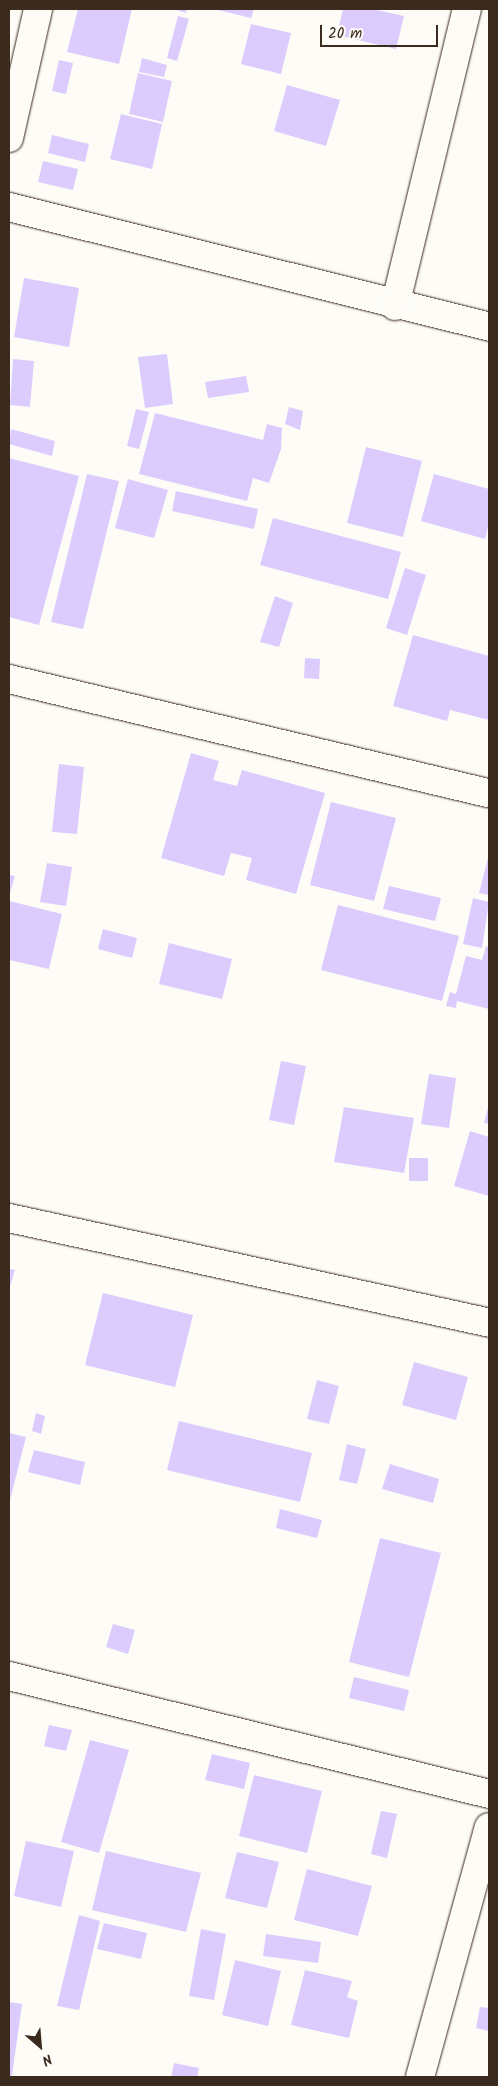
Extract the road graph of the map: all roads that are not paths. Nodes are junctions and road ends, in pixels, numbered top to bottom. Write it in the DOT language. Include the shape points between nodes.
graph roads {
  1 [pos="38,9"];
  2 [pos="467,9"];
  3 [pos="9,138"];
  4 [pos="9,206"];
  5 [pos="395,306"];
  6 [pos="489,327"];
  7 [pos="9,679"];
  8 [pos="489,793"];
  9 [pos="9,1218"];
  10 [pos="489,1323"];
  11 [pos="9,1676"];
  12 [pos="489,1794"];
  13 [pos="489,1827"];
  14 [pos="420,2077"];
  1 -- 3 [label="street"];
  2 -- 5 [label="street"];
  4 -- 5 [label="street"];
  5 -- 6 [label="street"];
  7 -- 8 [label="street"];
  9 -- 10 [label="street"];
  11 -- 12 [label="street"];
  13 -- 14 [label="street"];
}
